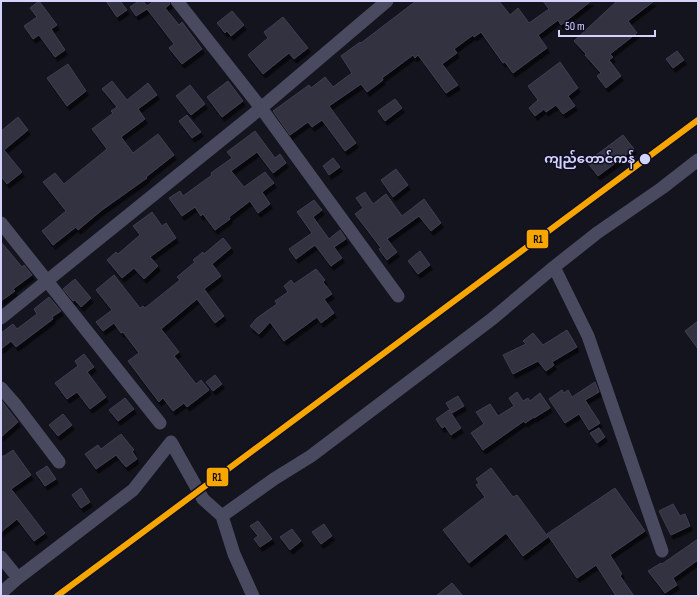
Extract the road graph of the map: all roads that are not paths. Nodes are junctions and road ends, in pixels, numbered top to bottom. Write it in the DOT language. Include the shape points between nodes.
graph roads {
  1 [pos="177,1"];
  2 [pos="387,1"];
  3 [pos="261,108"];
  4 [pos="698,160"];
  5 [pos="1,223"];
  6 [pos="554,267"];
  7 [pos="47,281"];
  8 [pos="398,296"];
  9 [pos="1,318"];
  10 [pos="1,388"];
  11 [pos="160,424"];
  12 [pos="59,462"];
  13 [pos="222,516"];
  14 [pos="662,551"];
  15 [pos="1,557"];
  16 [pos="18,578"];
  17 [pos="1,593"];
  18 [pos="253,596"];
  1 -- 3 [label="street"];
  2 -- 3 [label="street"];
  3 -- 7 [label="street"];
  3 -- 8 [label="street"];
  4 -- 6 [label="street"];
  5 -- 7 [label="street"];
  6 -- 13 [label="street" via="492,320 311,456 274,478"];
  6 -- 14 [label="street" via="588,336"];
  7 -- 9 [label="street"];
  7 -- 11 [label="street"];
  10 -- 12 [label="street"];
  13 -- 16 [label="street" via="203,499 171,442 133,490"];
  13 -- 18 [label="street" via="234,554"];
  15 -- 16 [label="street"];
  16 -- 17 [label="street"];
}
